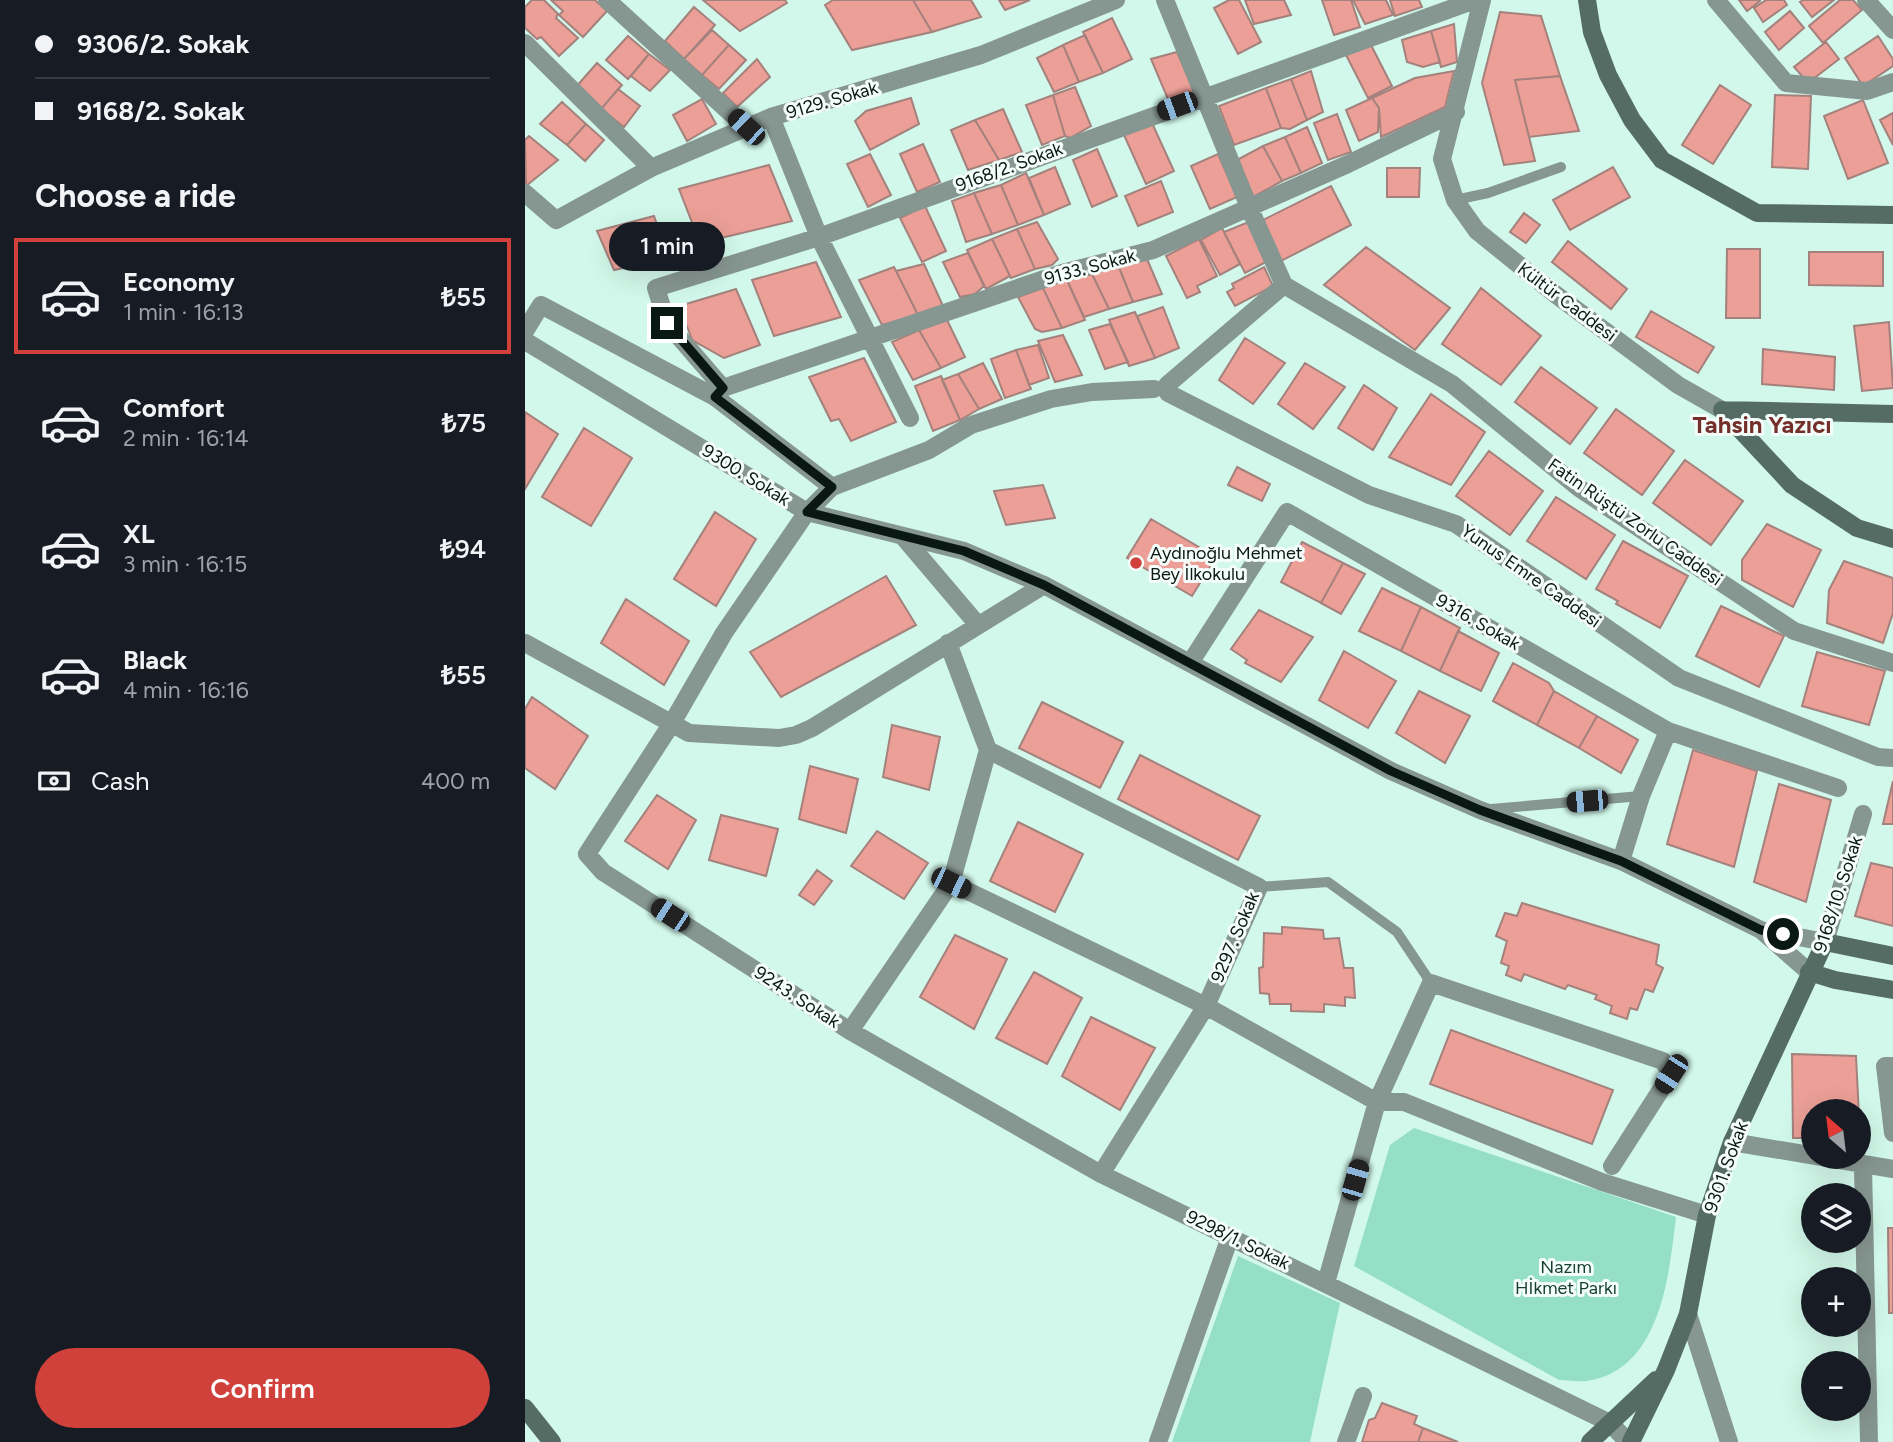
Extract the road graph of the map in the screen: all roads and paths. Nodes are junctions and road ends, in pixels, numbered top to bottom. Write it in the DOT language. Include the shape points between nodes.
graph roads {
  1 [pos="607,0"];
  2 [pos="1113,0"];
  3 [pos="1165,0"];
  4 [pos="1475,0"];
  5 [pos="1482,0"];
  6 [pos="1587,0"];
  7 [pos="1716,0"];
  8 [pos="1866,0"];
  9 [pos="1893,30"];
  10 [pos="525,43"];
  11 [pos="1893,82"];
  12 [pos="1203,97"];
  13 [pos="1456,112"];
  14 [pos="771,117"];
  15 [pos="746,127"];
  16 [pos="1561,166"];
  17 [pos="651,168"];
  18 [pos="525,193"];
  19 [pos="1455,200"];
  20 [pos="1249,207"];
  21 [pos="1893,215"];
  22 [pos="818,237"];
  23 [pos="1284,285"];
  24 [pos="525,331"];
  25 [pos="868,339"];
  26 [pos="525,341"];
  27 [pos="1163,389"];
  28 [pos="719,393"];
  29 [pos="1722,410"];
  30 [pos="1893,414"];
  31 [pos="910,418"];
  32 [pos="832,487"];
  33 [pos="807,512"];
  34 [pos="905,539"];
  35 [pos="1893,539"];
  36 [pos="1044,585"];
  37 [pos="978,625"];
  38 [pos="525,643"];
  39 [pos="948,643"];
  40 [pos="1190,663"];
  41 [pos="1893,663"];
  42 [pos="672,723"];
  43 [pos="1668,731"];
  44 [pos="988,750"];
  45 [pos="1893,758"];
  46 [pos="1838,788"];
  47 [pos="1641,796"];
  48 [pos="1480,810"];
  49 [pos="1863,814"];
  50 [pos="1621,861"];
  51 [pos="951,883"];
  52 [pos="1259,887"];
  53 [pos="1761,930"];
  54 [pos="1825,942"];
  55 [pos="1893,956"];
  56 [pos="1809,972"];
  57 [pos="1431,983"];
  58 [pos="1893,990"];
  59 [pos="1206,1006"];
  60 [pos="850,1031"];
  61 [pos="1893,1066"];
  62 [pos="1377,1102"];
  63 [pos="1893,1133"];
  64 [pos="1732,1142"];
  65 [pos="1801,1155"];
  66 [pos="1612,1166"];
  67 [pos="1871,1167"];
  68 [pos="1863,1169"];
  69 [pos="1893,1169"];
  70 [pos="1101,1174"];
  71 [pos="1707,1215"];
  72 [pos="1230,1237"];
  73 [pos="1326,1283"];
  74 [pos="1688,1314"];
  75 [pos="1666,1370"];
  76 [pos="1363,1396"];
  77 [pos="525,1409"];
  78 [pos="1610,1423"];
  79 [pos="552,1442"];
  80 [pos="1158,1442"];
  81 [pos="1346,1442"];
  82 [pos="1590,1442"];
  83 [pos="1630,1442"];
  84 [pos="1729,1442"];
  85 [pos="1869,1442"];
  1 -- 15 [label="street"];
  2 -- 14 [label="street, 9129. Sokak" via="981,55"];
  3 -- 12 [label="street"];
  4 -- 12 [label="street, 9168/2. Sokak"];
  5 -- 13 [label="street, Kültür Caddesi"];
  6 -- 21 [label="main road" via="1592,32 1608,75 1632,120 1663,160 1756,213"];
  7 -- 11 [label="street" via="1786,83 1867,91"];
  8 -- 9 [label="street"];
  10 -- 17 [label="street"];
  12 -- 20 [label="street"];
  12 -- 22 [label="street, 9168/2. Sokak"];
  13 -- 19 [label="street, Kültür Caddesi" via="1442,159"];
  13 -- 20 [label="street, 9133. Sokak"];
  14 -- 15 [label="street, 9129. Sokak"];
  14 -- 22 [label="street"];
  15 -- 17 [label="street, 9129. Sokak"];
  16 -- 19 [label="lane"];
  17 -- 18 [label="street, 9129. Sokak" via="556,220"];
  19 -- 29 [label="street, Kültür Caddesi" via="1477,231 1555,294 1678,385"];
  20 -- 23 [label="street"];
  20 -- 25 [label="street, 9133. Sokak" via="1153,250 1062,273"];
  22 -- 25 [label="street"];
  22 -- 28 [label="street, 9168/2. Sokak" via="656,288 667,323"];
  23 -- 27 [label="street"];
  23 -- 41 [label="street, Fatin Rüştü Zorlu Caddesi" via="1452,384 1579,488 1794,631"];
  24 -- 28 [label="street" via="541,305"];
  25 -- 28 [label="street, 9133. Sokak"];
  25 -- 31 [label="street"];
  26 -- 33 [label="street, 9300. Sokak"];
  27 -- 32 [label="street, Yunus Emre Caddesi" via="1092,391 1051,399 971,425 929,450"];
  27 -- 45 [label="street, Yunus Emre Caddesi" via="1369,495 1456,524 1679,678 1878,757"];
  28 -- 32 [label="street"];
  29 -- 30 [label="main road, Kültür Caddesi"];
  29 -- 35 [label="main road" via="1792,485 1857,528"];
  32 -- 33 [label="street, Yunus Emre Caddesi"];
  33 -- 34 [label="street, 9300. Sokak"];
  33 -- 42 [label="street, Yunus Emre Caddesi" via="724,633"];
  34 -- 36 [label="street, 9300. Sokak" via="964,551"];
  34 -- 37 [label="street"];
  36 -- 37 [label="street"];
  36 -- 40 [label="street, 9300. Sokak"];
  37 -- 39 [label="street"];
  38 -- 42 [label="street"];
  39 -- 42 [label="street" via="796,735 708,736 689,733"];
  39 -- 44 [label="street"];
  40 -- 43 [label="street, 9316. Sokak" via="1287,512"];
  40 -- 48 [label="street, 9300. Sokak" via="1391,771"];
  42 -- 60 [label="street, 9243. Sokak" via="587,854 603,872"];
  43 -- 46 [label="street, 9316. Sokak"];
  43 -- 47 [label="street"];
  44 -- 51 [label="street, 9243. Sokak"];
  44 -- 52 [label="street, 9297. Sokak"];
  47 -- 48 [label="lane, 9300. Sokak"];
  47 -- 50 [label="street"];
  48 -- 50 [label="street"];
  49 -- 54 [label="street, 9168/10. Sokak"];
  50 -- 53 [label="street"];
  51 -- 59 [label="street"];
  51 -- 60 [label="street, 9243. Sokak"];
  52 -- 57 [label="lane" via="1328,882 1397,932"];
  52 -- 59 [label="street, 9297. Sokak"];
  53 -- 54 [label="street"];
  53 -- 56 [label="street"];
  54 -- 55 [label="main road"];
  54 -- 56 [label="main road, 9168/10. Sokak"];
  56 -- 58 [label="main road"];
  56 -- 64 [label="main road, 9301. Sokak"];
  57 -- 62 [label="street"];
  57 -- 66 [label="street" via="1663,1061 1671,1074"];
  59 -- 62 [label="street"];
  59 -- 70 [label="street, 9297. Sokak"];
  60 -- 70 [label="street, 9298/1. Sokak"];
  61 -- 63 [label="street" via="1885,1066"];
  62 -- 71 [label="street" via="1404,1102 1602,1182"];
  62 -- 73 [label="street"];
  64 -- 65 [label="street"];
  64 -- 71 [label="main road, 9301. Sokak"];
  67 -- 69 [label="street"];
  68 -- 85 [label="street"];
  70 -- 72 [label="street, 9298/1. Sokak"];
  71 -- 74 [label="main road, 9301. Sokak"];
  72 -- 73 [label="street, 9298/1. Sokak"];
  72 -- 80 [label="street"];
  73 -- 78 [label="street, 9298/1. Sokak"];
  74 -- 75 [label="main road, 9301. Sokak"];
  74 -- 84 [label="street"];
  75 -- 78 [label="main road, 9301. Sokak"];
  75 -- 83 [label="main road, 9301. Sokak"];
  76 -- 81 [label="street"];
  77 -- 79 [label="main road"];
  78 -- 82 [label="main road, 9301. Sokak"];
  78 -- 83 [label="street, 9298/1. Sokak"];
}
